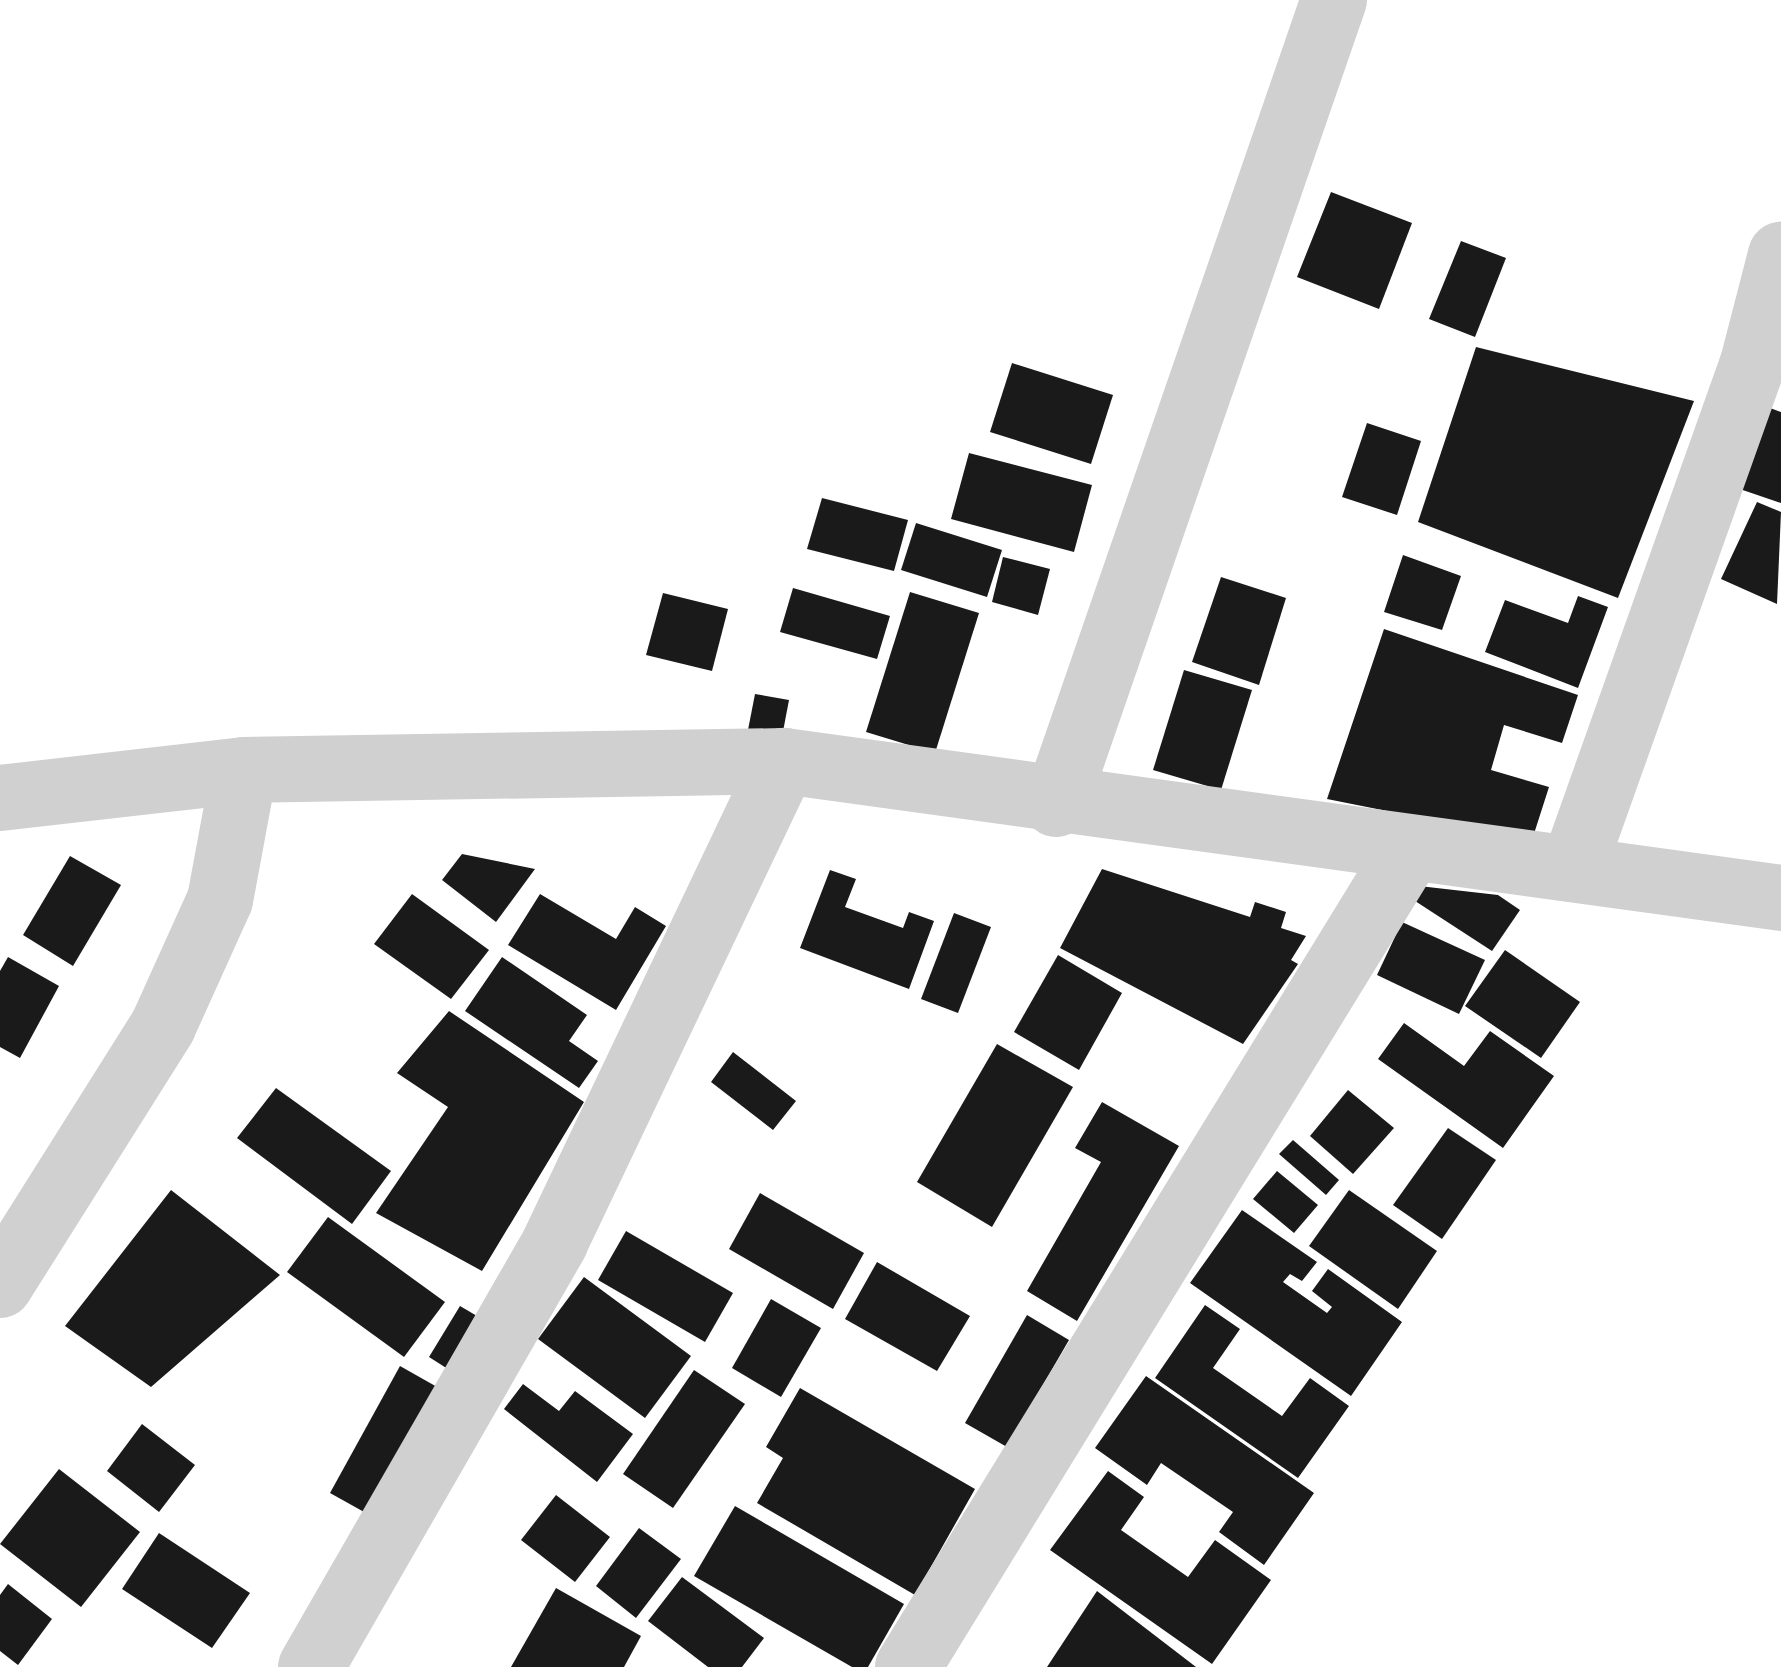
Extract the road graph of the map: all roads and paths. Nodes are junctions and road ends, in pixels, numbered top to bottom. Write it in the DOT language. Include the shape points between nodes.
graph roads {
  1 [pos="1334,0"];
  2 [pos="1781,254"];
  3 [pos="784,761"];
  4 [pos="244,770"];
  5 [pos="0,798"];
  6 [pos="1056,804"];
  7 [pos="1409,851"];
  8 [pos="1573,869"];
  9 [pos="1781,898"];
  10 [pos="0,1285"];
  11 [pos="311,1667"];
  12 [pos="908,1667"];
  1 -- 6 [label="street"];
  2 -- 8 [label="street" via="1753,363"];
  3 -- 4 [label="street"];
  3 -- 6 [label="street"];
  3 -- 11 [label="street" via="555,1242"];
  4 -- 5 [label="street"];
  4 -- 10 [label="street" via="220,900 163,1026"];
  6 -- 7 [label="street"];
  7 -- 8 [label="street"];
  7 -- 12 [label="street"];
  8 -- 9 [label="street"];
}
